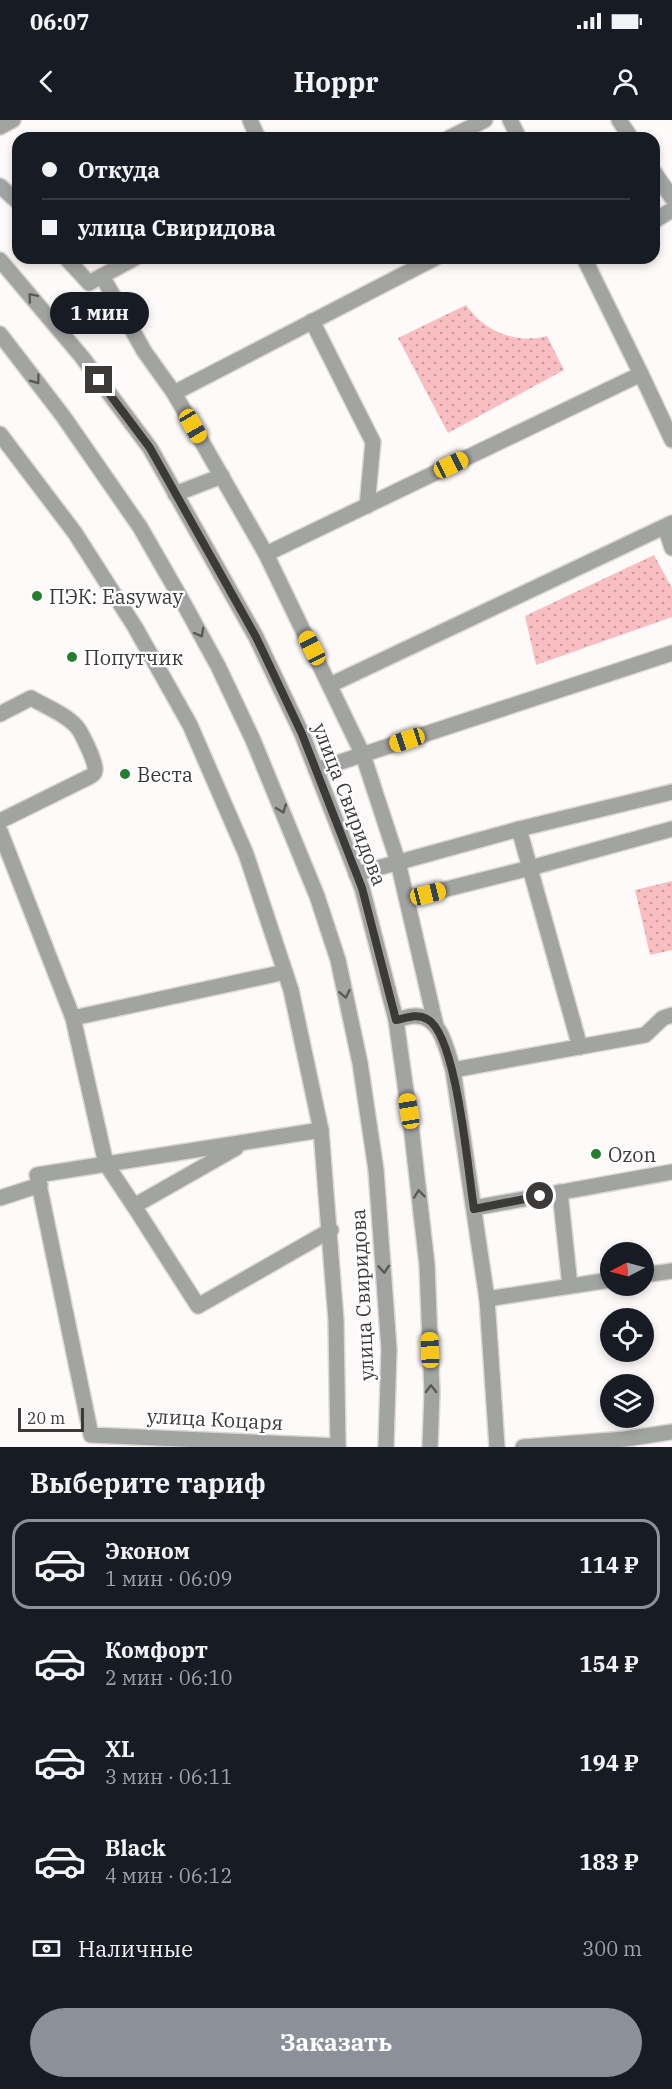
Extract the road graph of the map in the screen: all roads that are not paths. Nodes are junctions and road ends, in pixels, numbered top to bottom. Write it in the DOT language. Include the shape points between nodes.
graph roads {
  1 [pos="485,120"];
  2 [pos="461,132"];
  3 [pos="660,181"];
  4 [pos="0,186"];
  5 [pos="12,197"];
  6 [pos="672,198"];
  7 [pos="0,260"];
  8 [pos="71,264"];
  9 [pos="124,264"];
  10 [pos="423,264"];
  11 [pos="589,264"];
  12 [pos="102,276"];
  13 [pos="312,321"];
  14 [pos="0,334"];
  15 [pos="641,374"];
  16 [pos="174,393"];
  17 [pos="0,434"];
  18 [pos="672,440"];
  19 [pos="222,476"];
  20 [pos="175,494"];
  21 [pos="367,506"];
  22 [pos="668,525"];
  23 [pos="672,548"];
  24 [pos="266,554"];
  25 [pos="672,653"];
  26 [pos="330,685"];
  27 [pos="0,714"];
  28 [pos="363,755"];
  29 [pos="316,770"];
  30 [pos="672,792"];
  31 [pos="0,821"];
  32 [pos="519,829"];
  33 [pos="672,830"];
  34 [pos="0,831"];
  35 [pos="398,862"];
  36 [pos="530,868"];
  37 [pos="356,874"];
  38 [pos="407,899"];
  39 [pos="285,972"];
  40 [pos="672,1015"];
  41 [pos="73,1018"];
  42 [pos="396,1020"];
  43 [pos="436,1026"];
  44 [pos="580,1047"];
  45 [pos="453,1070"];
  46 [pos="321,1130"];
  47 [pos="245,1142"];
  48 [pos="106,1164"];
  49 [pos="672,1172"];
  50 [pos="40,1185"];
  51 [pos="560,1192"];
  52 [pos="0,1198"];
  53 [pos="134,1206"];
  54 [pos="474,1209"];
  55 [pos="331,1230"];
  56 [pos="672,1271"];
  57 [pos="654,1274"];
  58 [pos="600,1282"];
  59 [pos="570,1286"];
  60 [pos="487,1299"];
  61 [pos="672,1432"];
  62 [pos="178,1443"];
  63 [pos="625,1443"];
  64 [pos="338,1447"];
  65 [pos="386,1447"];
  66 [pos="430,1447"];
  67 [pos="497,1447"];
  68 [pos="523,1447"];
  1 -- 2 [label="street"];
  3 -- 6 [label="street"];
  4 -- 5 [label="street"];
  20 -- 7 [label="street, улица Свиридова, one-way" via="150,448 82,357"];
  8 -- 12 [label="street" via="88,284"];
  9 -- 12 [label="street"];
  10 -- 13 [label="street"];
  11 -- 15 [label="street"];
  12 -- 16 [label="street" via="144,351"];
  13 -- 16 [label="street"];
  13 -- 21 [label="street" via="373,442"];
  14 -- 65 [label="street, улица Свиридова, one-way" via="140,527 218,666 317,896 338,960 360,1063 376,1170 389,1349"];
  15 -- 18 [label="street"];
  15 -- 21 [label="street"];
  16 -- 19 [label="street"];
  17 -- 39 [label="street, улица Свиридова" via="75,533 135,627 190,725 246,854"];
  19 -- 20 [label="street"];
  19 -- 24 [label="street"];
  20 -- 29 [label="street, улица Свиридова" via="256,637"];
  21 -- 24 [label="street"];
  22 -- 23 [label="street"];
  22 -- 26 [label="street"];
  24 -- 26 [label="street"];
  25 -- 28 [label="street"];
  26 -- 28 [label="street"];
  27 -- 31 [label="street" via="31,698 48,707 76,725 95,770 86,780"];
  28 -- 29 [label="street"];
  28 -- 35 [label="street"];
  29 -- 37 [label="street, улица Свиридова"];
  30 -- 32 [label="street"];
  32 -- 35 [label="street"];
  32 -- 36 [label="street"];
  33 -- 36 [label="street"];
  34 -- 41 [label="street"];
  35 -- 37 [label="street"];
  35 -- 38 [label="street"];
  36 -- 38 [label="street"];
  36 -- 44 [label="street"];
  37 -- 42 [label="street, улица Свиридова"];
  38 -- 43 [label="street"];
  39 -- 41 [label="street"];
  39 -- 46 [label="street, улица Свиридова"];
  40 -- 44 [label="street" via="645,1035"];
  41 -- 48 [label="street"];
  42 -- 43 [label="street" via="416,1016 427,1018"];
  66 -- 42 [label="street, улица Свиридова, one-way" via="427,1264"];
  43 -- 45 [label="street"];
  44 -- 45 [label="street"];
  45 -- 54 [label="street"];
  46 -- 47 [label="street"];
  46 -- 55 [label="street, улица Свиридова"];
  47 -- 48 [label="street"];
  47 -- 53 [label="street"];
  48 -- 50 [label="street" via="38,1175"];
  48 -- 53 [label="street"];
  49 -- 51 [label="street"];
  50 -- 52 [label="street"];
  50 -- 62 [label="street, улица Коцаря" via="91,1435"];
  51 -- 54 [label="street"];
  51 -- 59 [label="street"];
  53 -- 55 [label="street" via="198,1306"];
  54 -- 60 [label="street"];
  55 -- 64 [label="street, улица Свиридова"];
  56 -- 57 [label="street"];
  58 -- 59 [label="street"];
  59 -- 60 [label="street"];
  60 -- 67 [label="street"];
  61 -- 63 [label="street"];
  62 -- 64 [label="street, улица Коцаря"];
  63 -- 68 [label="street"];
}
